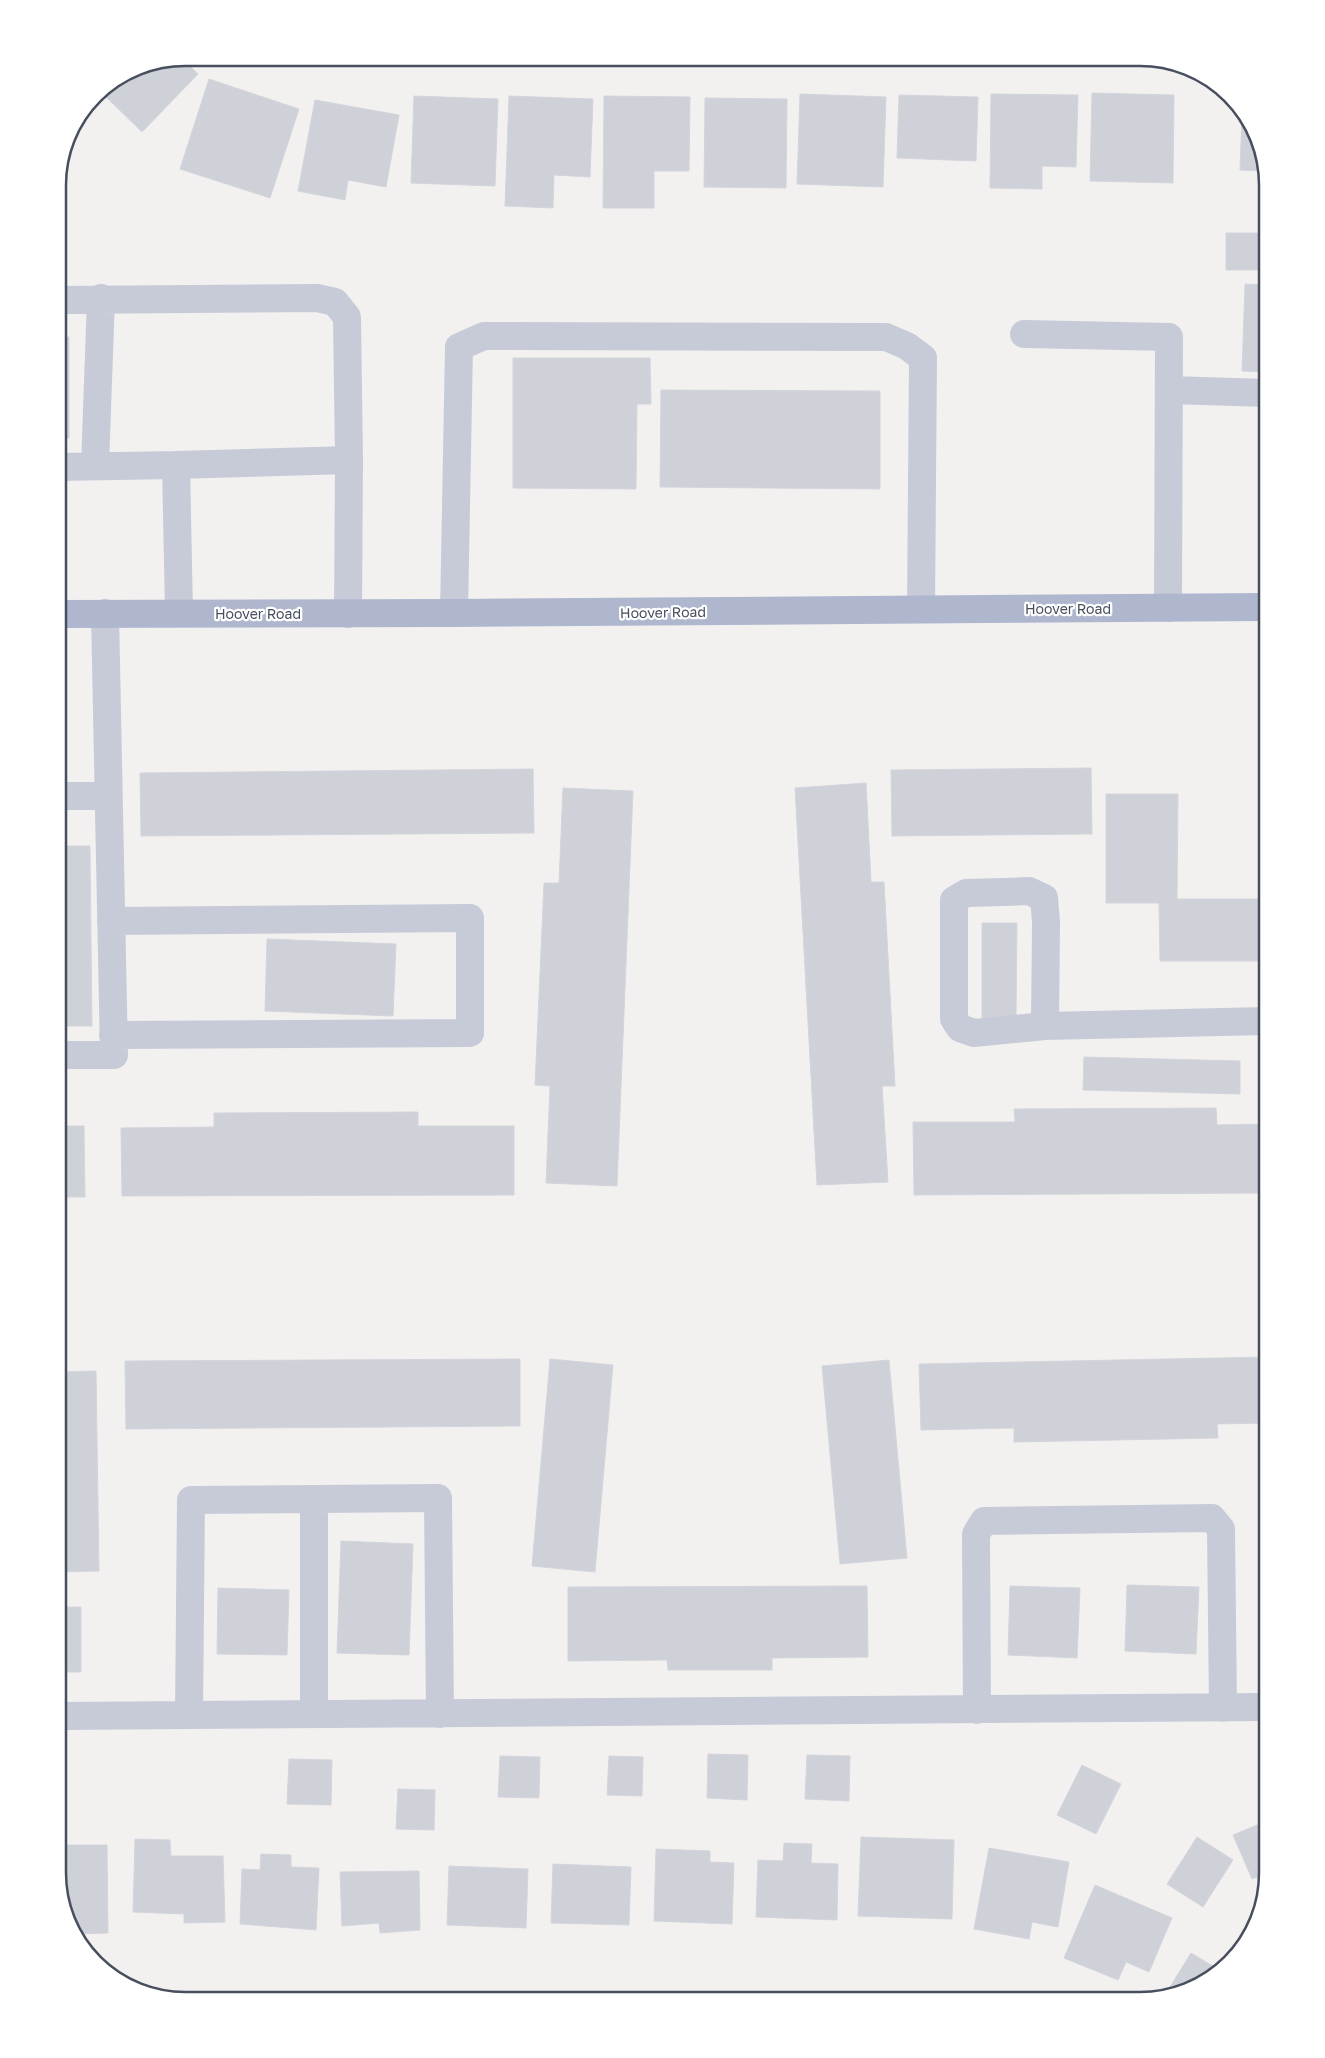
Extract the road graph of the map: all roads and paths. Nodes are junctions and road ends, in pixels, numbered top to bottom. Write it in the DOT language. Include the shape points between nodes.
graph roads {
  1 [pos="101,298"];
  2 [pos="67,300"];
  3 [pos="1024,334"];
  4 [pos="1170,390"];
  5 [pos="1259,393"];
  6 [pos="349,460"];
  7 [pos="176,465"];
  8 [pos="95,466"];
  9 [pos="67,467"];
  10 [pos="1259,607"];
  11 [pos="1168,608"];
  12 [pos="921,609"];
  13 [pos="179,612"];
  14 [pos="67,614"];
  15 [pos="105,614"];
  16 [pos="348,614"];
  17 [pos="454,614"];
  18 [pos="67,796"];
  19 [pos="108,796"];
  20 [pos="111,921"];
  21 [pos="1259,1021"];
  22 [pos="1044,1026"];
  23 [pos="113,1035"];
  24 [pos="66,1055"];
  25 [pos="314,1500"];
  26 [pos="1259,1707"];
  27 [pos="1223,1708"];
  28 [pos="977,1710"];
  29 [pos="314,1714"];
  30 [pos="440,1714"];
  31 [pos="189,1715"];
  32 [pos="66,1716"];
  1 -- 2 [label="lane"];
  1 -- 6 [label="lane" via="317,298 335,302 347,317"];
  1 -- 8 [label="lane"];
  3 -- 4 [label="lane" via="1169,337"];
  4 -- 5 [label="lane"];
  4 -- 11 [label="lane"];
  6 -- 7 [label="lane"];
  6 -- 16 [label="lane"];
  7 -- 8 [label="lane"];
  7 -- 13 [label="lane"];
  8 -- 9 [label="lane"];
  10 -- 11 [label="main road, Hoover Road"];
  11 -- 12 [label="main road, Hoover Road"];
  12 -- 17 [label="main road, Hoover Road"];
  12 -- 17 [label="lane" via="923,358 907,346 886,337 484,336 459,347"];
  13 -- 15 [label="main road, Hoover Road"];
  13 -- 16 [label="main road, Hoover Road"];
  14 -- 15 [label="main road, Hoover Road"];
  15 -- 19 [label="lane"];
  16 -- 17 [label="main road, Hoover Road"];
  18 -- 19 [label="lane"];
  19 -- 20 [label="lane"];
  20 -- 23 [label="lane"];
  20 -- 23 [label="lane" via="470,918 470,1033"];
  21 -- 22 [label="lane"];
  22 -- 22 [label="lane" via="974,1034 960,1028 954,1019 954,900 966,893 1004,892 1029,892 1044,898"];
  23 -- 24 [label="lane" via="114,1055"];
  25 -- 29 [label="lane"];
  25 -- 30 [label="lane" via="438,1498"];
  25 -- 31 [label="lane" via="191,1500"];
  26 -- 27 [label="lane"];
  27 -- 28 [label="lane"];
  27 -- 28 [label="lane" via="1221,1529 1212,1518 984,1521 976,1534"];
  28 -- 30 [label="lane"];
  29 -- 30 [label="lane"];
  29 -- 31 [label="lane"];
  31 -- 32 [label="lane"];
}
